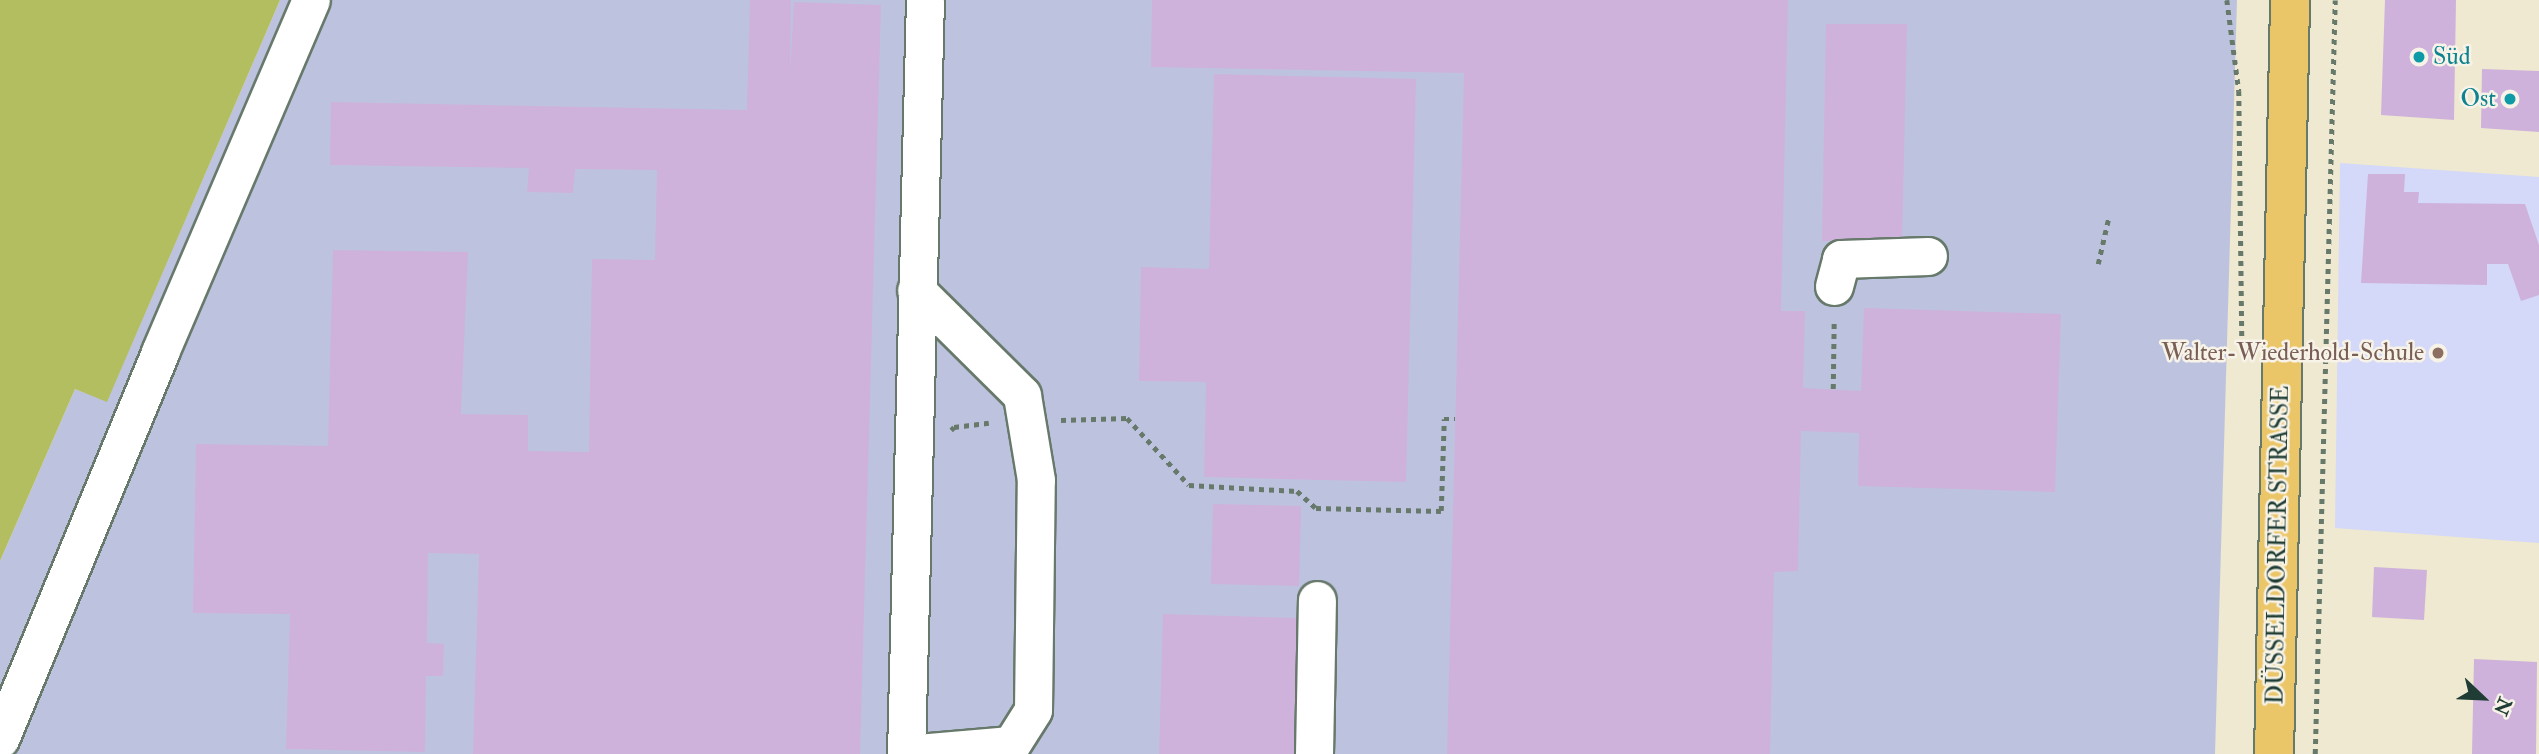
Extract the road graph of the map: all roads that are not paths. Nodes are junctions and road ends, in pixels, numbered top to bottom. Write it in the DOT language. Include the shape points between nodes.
graph roads {
  1 [pos="311,0"];
  2 [pos="925,0"];
  3 [pos="2290,0"];
  4 [pos="1928,256"];
  5 [pos="1834,286"];
  6 [pos="916,290"];
  7 [pos="1317,600"];
  8 [pos="0,739"];
  9 [pos="906,754"];
  10 [pos="1314,754"];
  11 [pos="2273,754"];
  1 -- 8 [label="lane"];
  2 -- 6 [label="lane"];
  3 -- 11 [label="main road, DÜSSELDORFER STRASSE"];
  4 -- 5 [label="lane" via="1841,259"];
  6 -- 9 [label="lane"];
  6 -- 9 [label="lane" via="1023,395 1036,480 1033,710 1011,745"];
  7 -- 10 [label="lane"];
}
